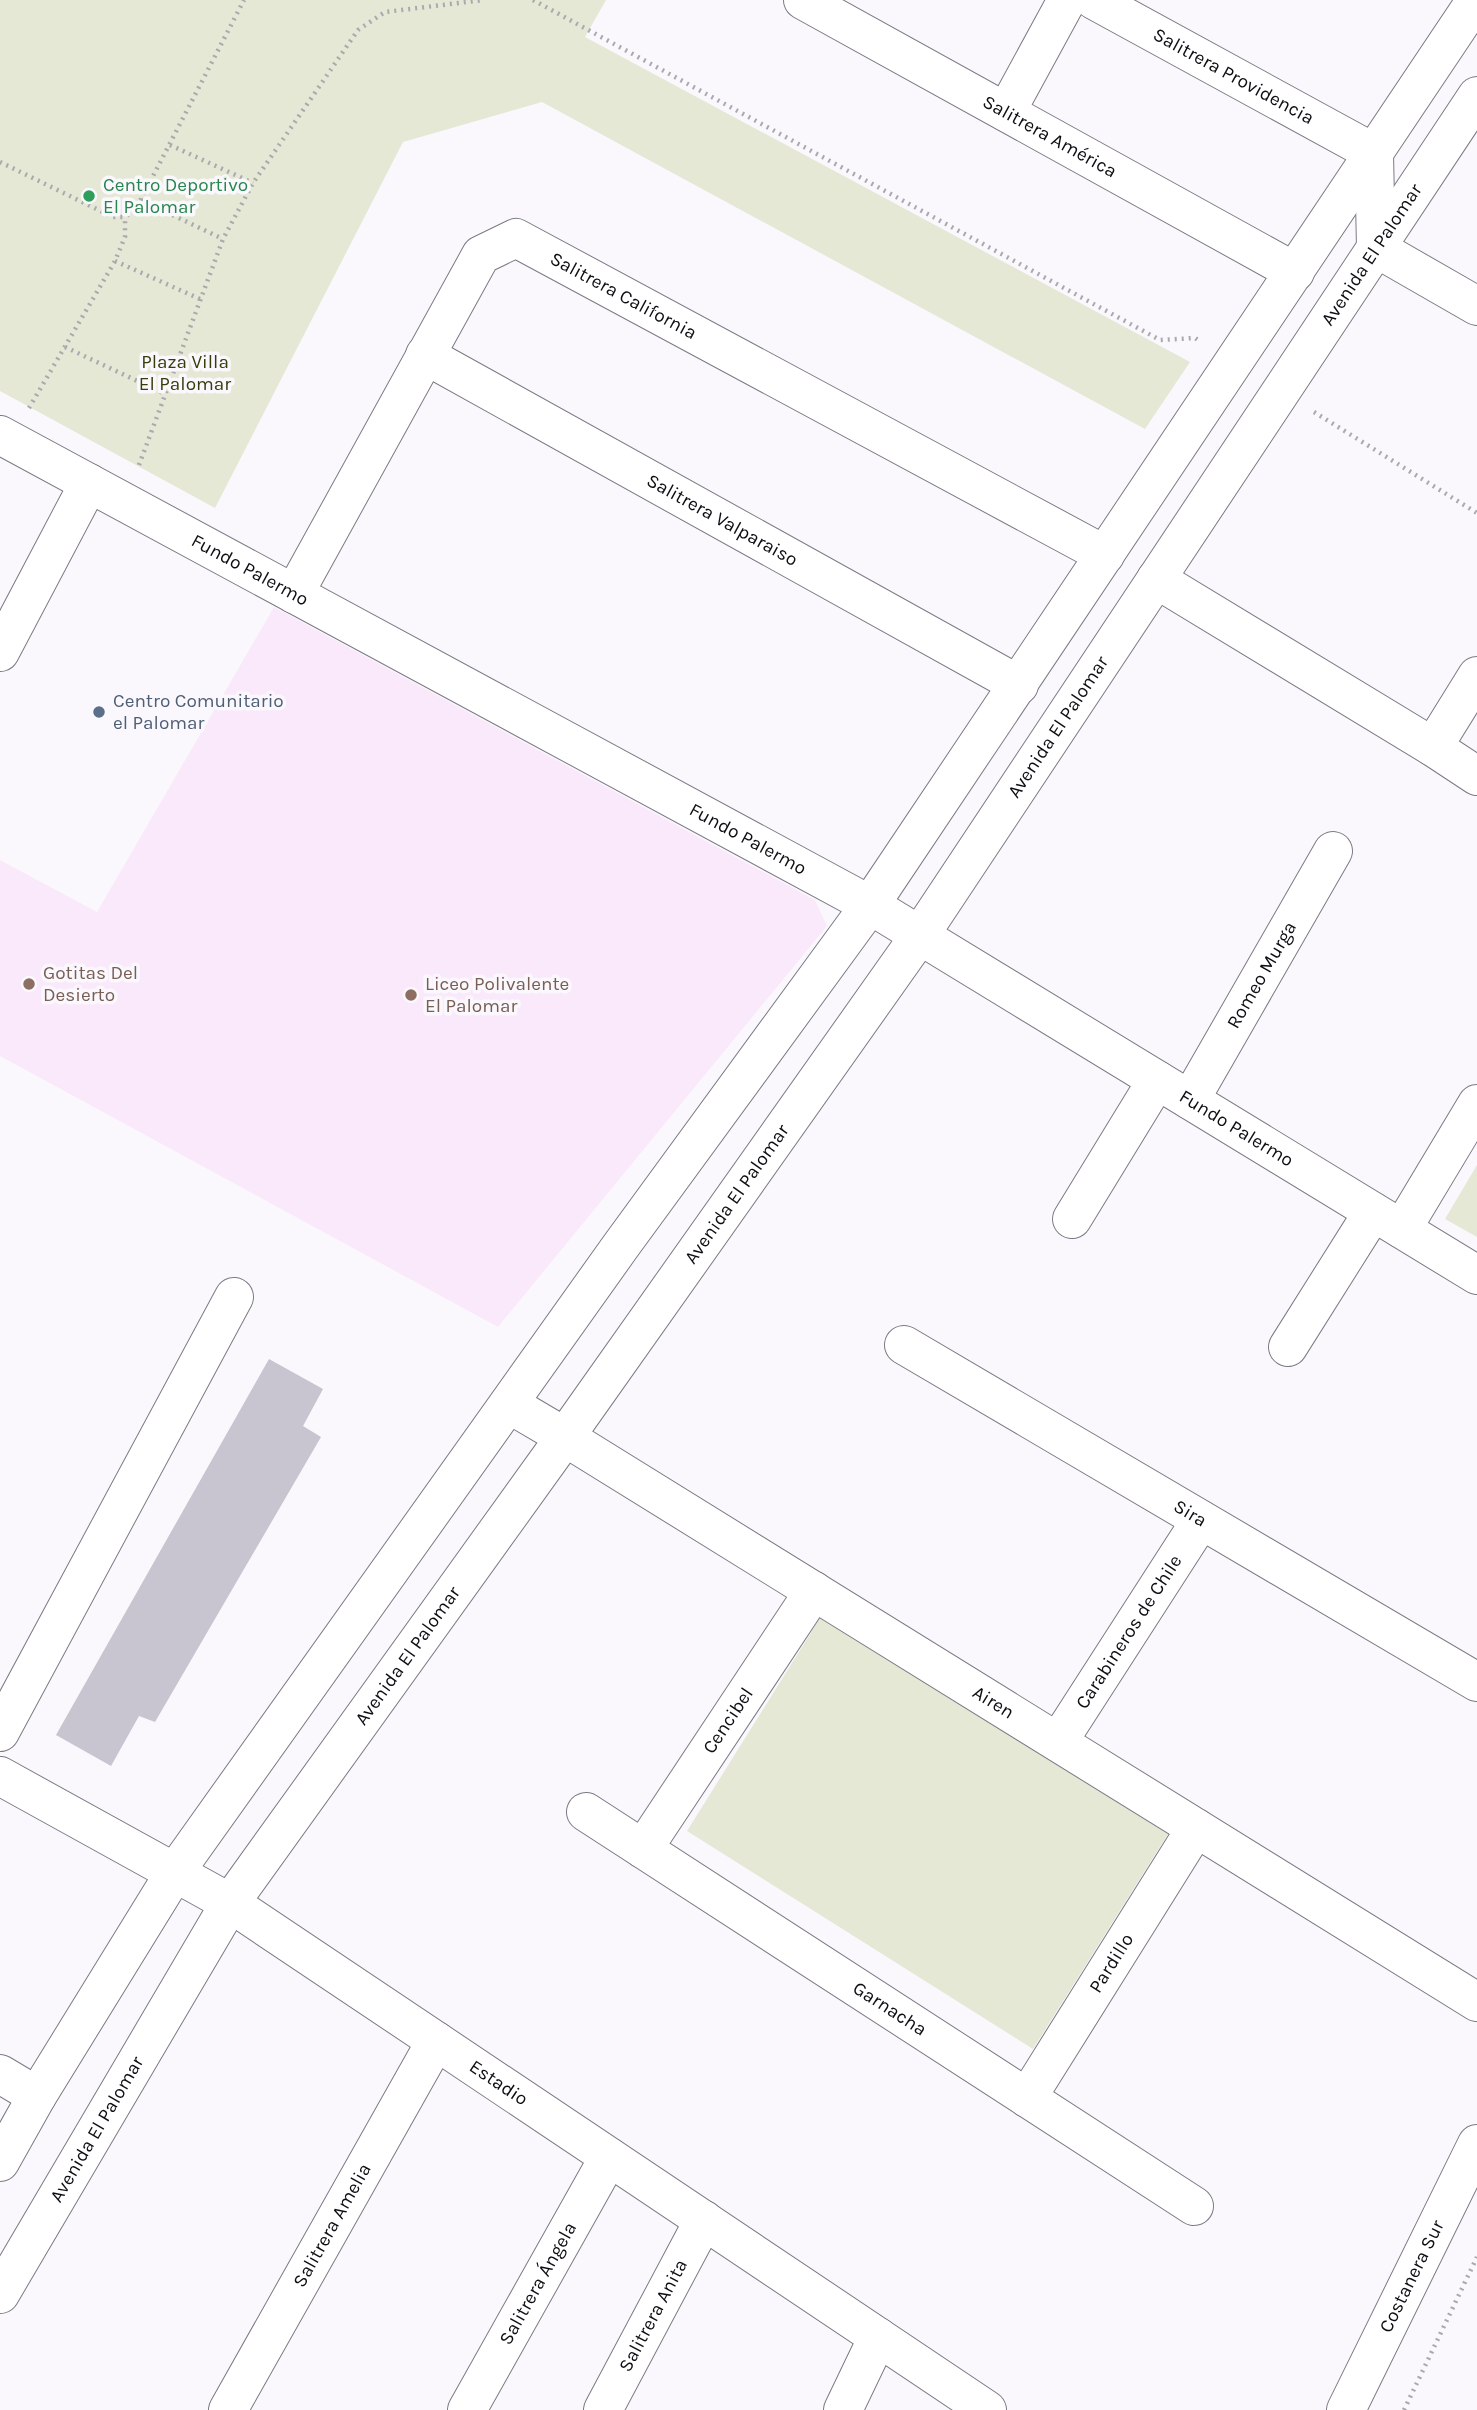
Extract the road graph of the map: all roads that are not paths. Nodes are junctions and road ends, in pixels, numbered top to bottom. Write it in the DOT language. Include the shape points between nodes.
graph roads {
  1 [pos="803,0"];
  2 [pos="1067,0"];
  3 [pos="1094,0"];
  4 [pos="1476,0"];
  5 [pos="1477,96"];
  6 [pos="1006,112"];
  7 [pos="1374,153"];
  8 [pos="1376,248"];
  9 [pos="1295,272"];
  10 [pos="1477,306"];
  11 [pos="425,355"];
  12 [pos="5,438"];
  13 [pos="89,483"];
  14 [pos="1105,555"];
  15 [pos="1156,579"];
  16 [pos="293,594"];
  17 [pos="0,652"];
  18 [pos="1477,676"];
  19 [pos="1019,685"];
  20 [pos="1433,747"];
  21 [pos="1477,776"];
  22 [pos="1333,851"];
  23 [pos="870,905"];
  24 [pos="920,935"];
  25 [pos="1157,1080"];
  26 [pos="1190,1100"];
  27 [pos="1477,1104"];
  28 [pos="1072,1219"];
  29 [pos="1388,1221"];
  30 [pos="1477,1275"];
  31 [pos="234,1297"];
  32 [pos="904,1345"];
  33 [pos="1289,1347"];
  34 [pos="509,1404"];
  35 [pos="565,1437"];
  36 [pos="1201,1520"];
  37 [pos="814,1591"];
  38 [pos="1477,1682"];
  39 [pos="0,1732"];
  40 [pos="1058,1742"];
  41 [pos="0,1776"];
  42 [pos="586,1812"];
  43 [pos="1196,1828"];
  44 [pos="643,1849"];
  45 [pos="175,1872"];
  46 [pos="230,1903"];
  47 [pos="1477,2002"];
  48 [pos="436,2041"];
  49 [pos="0,2074"];
  50 [pos="37,2096"];
  51 [pos="1027,2098"];
  52 [pos="1477,2144"];
  53 [pos="609,2157"];
  54 [pos="0,2162"];
  55 [pos="1194,2206"];
  56 [pos="705,2221"];
  57 [pos="0,2294"];
  58 [pos="878,2337"];
  59 [pos="228,2410"];
  60 [pos="467,2410"];
  61 [pos="603,2410"];
  62 [pos="843,2410"];
  63 [pos="988,2410"];
  64 [pos="1346,2410"];
  1 -- 6 [label="street, Salitrera América"];
  2 -- 6 [label="street"];
  3 -- 7 [label="street, Salitrera Providencia"];
  4 -- 7 [label="street"];
  5 -- 8 [label="street, Avenida El Palomar"];
  6 -- 9 [label="street, Salitrera América"];
  7 -- 8 [label="street"];
  7 -- 9 [label="street"];
  8 -- 10 [label="street"];
  8 -- 15 [label="street, Avenida El Palomar"];
  9 -- 14 [label="street"];
  11 -- 14 [label="street, Salitrera California" via="481,255 516,238"];
  11 -- 16 [label="street, Salitrera California"];
  11 -- 19 [label="street, Salitrera Valparaiso"];
  12 -- 13 [label="street, Fundo Palermo"];
  13 -- 16 [label="street, Fundo Palermo"];
  13 -- 17 [label="street"];
  14 -- 19 [label="street"];
  15 -- 20 [label="street"];
  15 -- 24 [label="street, Avenida El Palomar"];
  16 -- 23 [label="street, Fundo Palermo"];
  18 -- 20 [label="street"];
  19 -- 23 [label="street"];
  20 -- 21 [label="street"];
  22 -- 26 [label="street, Romeo Murga"];
  23 -- 24 [label="street, Fundo Palermo"];
  23 -- 34 [label="street"];
  24 -- 25 [label="street, Fundo Palermo"];
  24 -- 35 [label="street, Avenida El Palomar"];
  25 -- 26 [label="street, Fundo Palermo"];
  25 -- 28 [label="street"];
  26 -- 29 [label="street, Fundo Palermo"];
  27 -- 29 [label="street"];
  29 -- 30 [label="street, Fundo Palermo"];
  29 -- 33 [label="street"];
  31 -- 39 [label="street"];
  32 -- 36 [label="street, Sira"];
  34 -- 35 [label="street, Airen"];
  34 -- 45 [label="street"];
  35 -- 37 [label="street, Airen"];
  35 -- 46 [label="street, Avenida El Palomar"];
  36 -- 38 [label="street, Sira"];
  36 -- 40 [label="street, Carabineros de Chile"];
  37 -- 40 [label="street, Airen"];
  37 -- 44 [label="street, Cencibel"];
  40 -- 43 [label="street, Airen"];
  41 -- 45 [label="street, Estadio"];
  42 -- 44 [label="street, Garnacha"];
  43 -- 47 [label="street, Airen"];
  43 -- 51 [label="street, Pardillo"];
  44 -- 51 [label="street, Garnacha"];
  45 -- 46 [label="street, Estadio"];
  45 -- 50 [label="street"];
  46 -- 48 [label="street, Estadio"];
  46 -- 57 [label="street, Avenida El Palomar"];
  48 -- 53 [label="street, Estadio"];
  48 -- 59 [label="street, Salitrera Amelia"];
  49 -- 50 [label="street"];
  50 -- 54 [label="street"];
  51 -- 55 [label="street, Garnacha"];
  52 -- 64 [label="street, Costanera Sur"];
  53 -- 56 [label="street, Estadio"];
  53 -- 60 [label="street, Salitrera Ángela"];
  56 -- 58 [label="street, Estadio"];
  56 -- 61 [label="street, Salitrera Anita"];
  58 -- 62 [label="street"];
  58 -- 63 [label="street, Estadio"];
}
